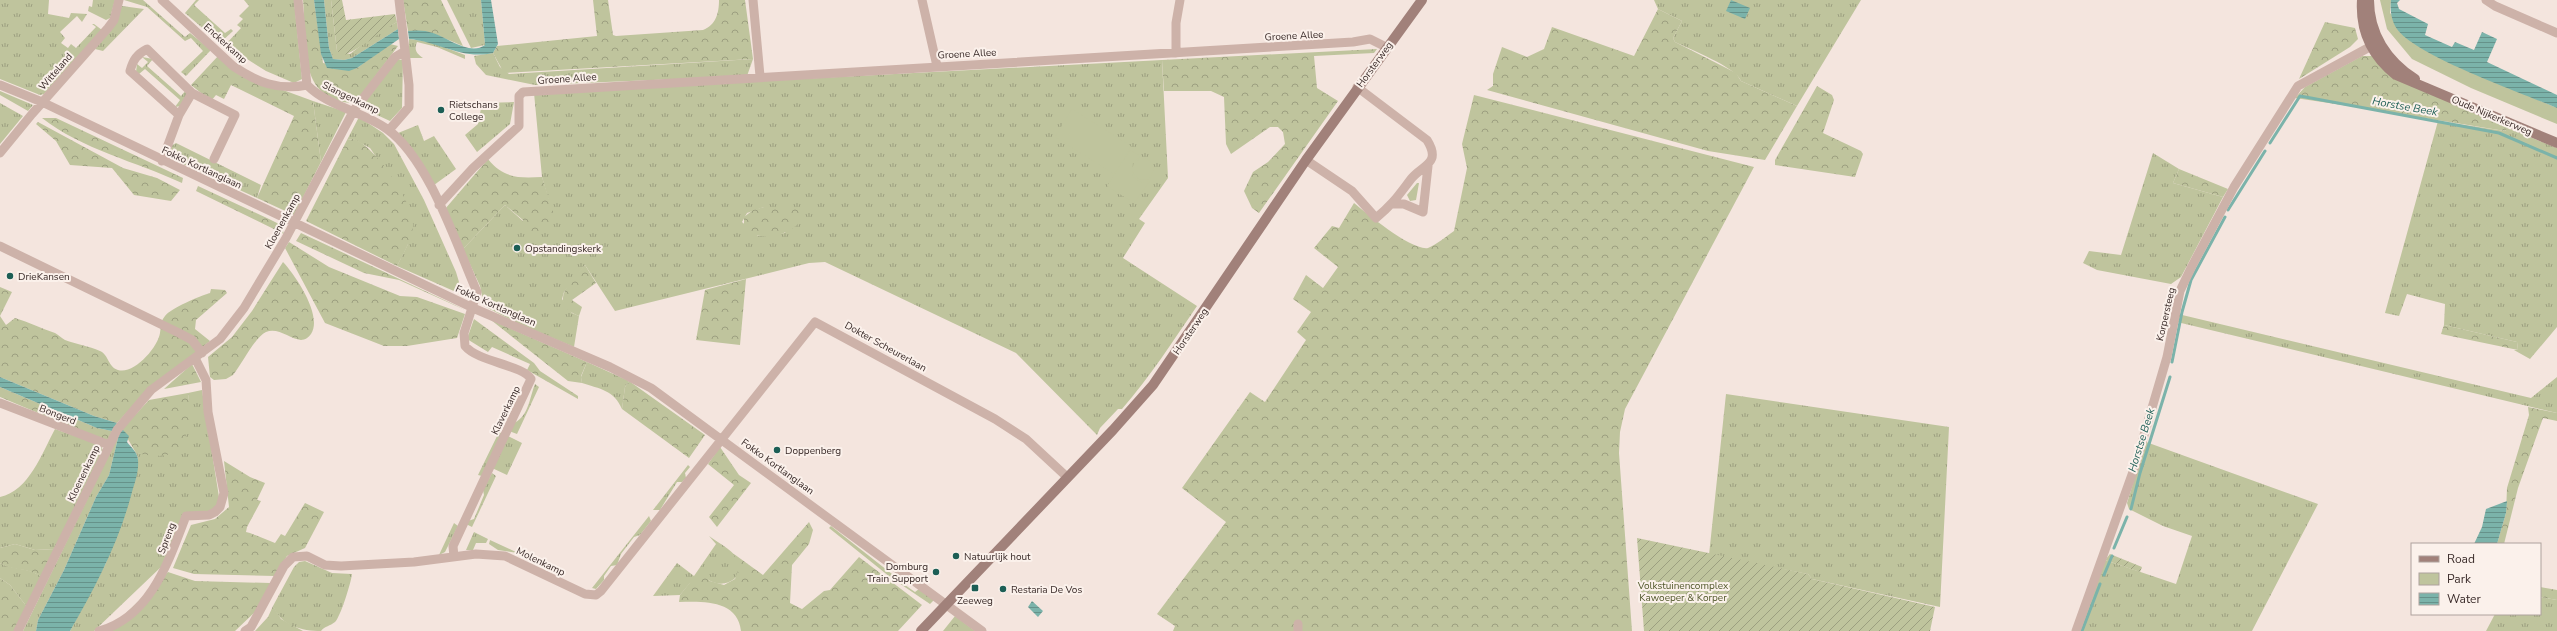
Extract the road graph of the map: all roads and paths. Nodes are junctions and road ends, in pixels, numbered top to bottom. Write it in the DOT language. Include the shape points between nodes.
graph roads {
  1 [pos="119,0"];
  2 [pos="162,0"];
  3 [pos="298,0"];
  4 [pos="399,0"];
  5 [pos="753,0"];
  6 [pos="922,0"];
  7 [pos="1180,0"];
  8 [pos="1422,0"];
  9 [pos="2362,0"];
  10 [pos="2369,0"];
  11 [pos="2486,0"];
  12 [pos="2557,32"];
  13 [pos="2375,44"];
  14 [pos="1386,48"];
  15 [pos="405,51"];
  16 [pos="1176,53"];
  17 [pos="936,66"];
  18 [pos="760,76"];
  19 [pos="0,85"];
  20 [pos="307,86"];
  21 [pos="1357,87"];
  22 [pos="192,93"];
  23 [pos="42,102"];
  24 [pos="354,110"];
  25 [pos="179,114"];
  26 [pos="388,130"];
  27 [pos="2557,143"];
  28 [pos="0,153"];
  29 [pos="214,159"];
  30 [pos="1306,160"];
  31 [pos="162,161"];
  32 [pos="1428,166"];
  33 [pos="1392,204"];
  34 [pos="439,205"];
  35 [pos="294,223"];
  36 [pos="0,246"];
  37 [pos="473,308"];
  38 [pos="199,356"];
  39 [pos="0,403"];
  40 [pos="722,438"];
  41 [pos="109,445"];
  42 [pos="1068,477"];
  43 [pos="454,557"];
  44 [pos="947,604"];
  45 [pos="18,631"];
  46 [pos="99,631"];
  47 [pos="245,631"];
  48 [pos="920,631"];
  49 [pos="982,631"];
  50 [pos="2076,631"];
  1 -- 23 [label="street, Witteland" via="114,20 108,28"];
  2 -- 20 [label="street, Enckerkamp" via="246,75 273,86"];
  3 -- 20 [label="street, Slangenkamp"];
  4 -- 15 [label="street"];
  5 -- 18 [label="street"];
  6 -- 17 [label="street"];
  7 -- 16 [label="street" via="1176,23"];
  8 -- 14 [label="main road, Horsterweg"];
  9 -- 13 [label="main road, Oude Nijkerkerweg" via="2363,25"];
  10 -- 13 [label="main road, Oude Nijkerkerweg"];
  11 -- 12 [label="street"];
  13 -- 27 [label="main road, Oude Nijkerkerweg" via="2395,65 2427,87"];
  13 -- 50 [label="street, Korpersteeg" via="2298,86 2234,187 2192,266 2180,291 2166,356 2134,470"];
  14 -- 16 [label="street, Groene Allee" via="1370,39"];
  14 -- 21 [label="main road, Horsterweg"];
  15 -- 24 [label="street" via="395,57"];
  15 -- 26 [label="street" via="409,107"];
  16 -- 17 [label="street, Groene Allee"];
  17 -- 18 [label="street, Groene Allee"];
  18 -- 34 [label="street, Groene Allee" via="523,92 518,96 518,126 473,168"];
  19 -- 23 [label="street, Fokko Kortlanglaan"];
  20 -- 24 [label="street, Slangenkamp" via="330,101"];
  21 -- 30 [label="main road, Horsterweg"];
  21 -- 32 [label="street" via="1427,140 1432,153"];
  22 -- 25 [label="street"];
  22 -- 25 [label="street" via="147,49 132,61 130,71"];
  22 -- 29 [label="street" via="235,115"];
  23 -- 28 [label="street, Witteland"];
  23 -- 31 [label="street, Fokko Kortlanglaan"];
  24 -- 26 [label="street, Slangenkamp"];
  24 -- 35 [label="street, Kloenenkamp"];
  25 -- 31 [label="street"];
  26 -- 34 [label="street, Slangenkamp" via="405,145"];
  30 -- 33 [label="street" via="1352,191 1376,218"];
  30 -- 42 [label="main road, Horsterweg" via="1153,385"];
  31 -- 35 [label="street, Fokko Kortlanglaan"];
  32 -- 33 [label="street" via="1412,178"];
  32 -- 33 [label="street" via="1423,212 1404,204"];
  34 -- 37 [label="street, Slangenkamp" via="477,292"];
  35 -- 37 [label="street, Fokko Kortlanglaan"];
  35 -- 38 [label="street, Kloenenkamp" via="244,308 220,339"];
  36 -- 38 [label="street" via="192,340"];
  37 -- 40 [label="street, Fokko Kortlanglaan" via="610,367 650,388"];
  37 -- 43 [label="street, Klaverkamp" via="464,333 465,346 478,355 529,376 532,382 453,546"];
  38 -- 41 [label="street, Kloenenkamp" via="151,390 126,417"];
  38 -- 46 [label="street, Spreng" via="206,380 208,412 223,485 223,499 215,512 209,515 186,516 160,579 146,598 124,619"];
  39 -- 41 [label="street, Bongerd"];
  40 -- 42 [label="street, Dokter Scheurerlaan" via="815,322 995,419 1026,440"];
  40 -- 43 [label="street, Molenkamp" via="662,516 596,595 585,594 505,556 476,554"];
  40 -- 44 [label="street, Fokko Kortlanglaan"];
  41 -- 45 [label="street, Kloenenkamp"];
  42 -- 44 [label="main road, Horsterweg"];
  43 -- 47 [label="street, Molenkamp" via="341,566 325,565 306,556 293,557 284,566 251,626"];
  44 -- 48 [label="main road, Horsterweg"];
  44 -- 49 [label="street"];
}
